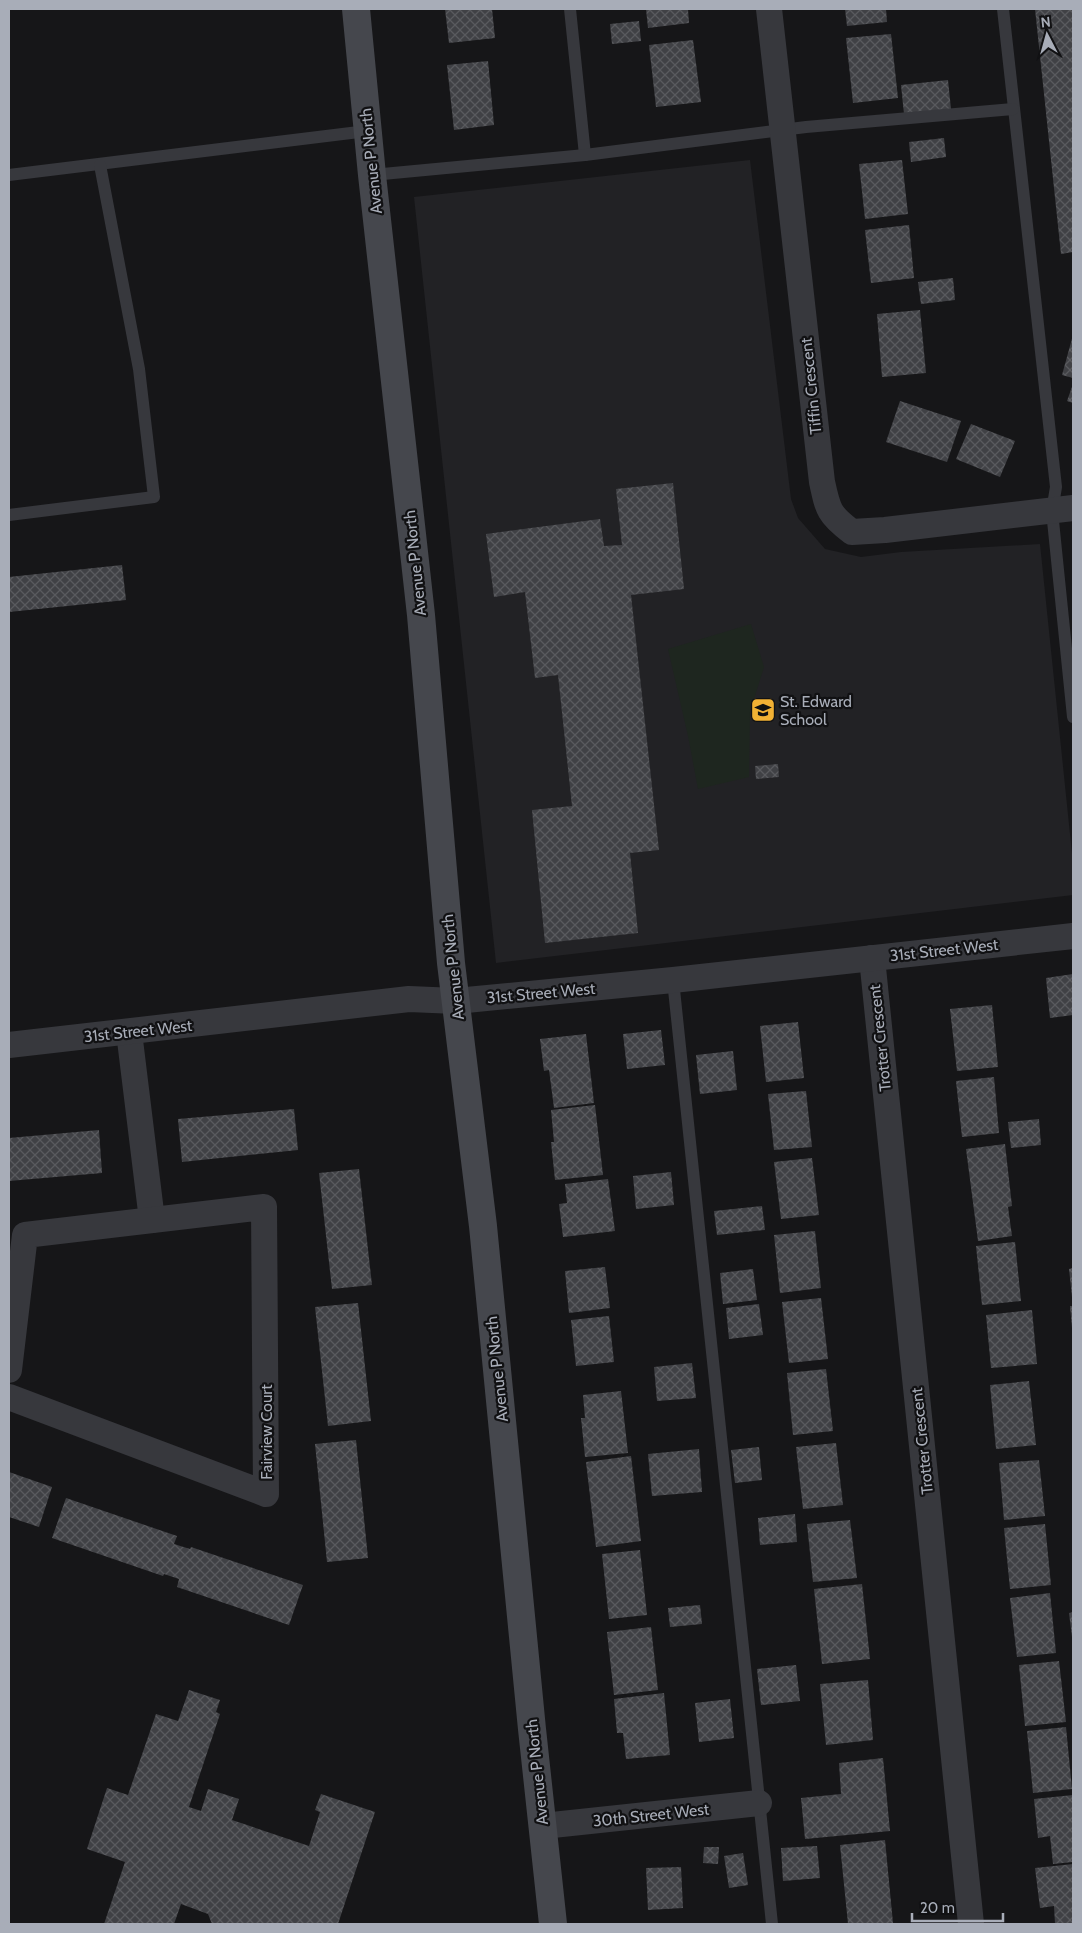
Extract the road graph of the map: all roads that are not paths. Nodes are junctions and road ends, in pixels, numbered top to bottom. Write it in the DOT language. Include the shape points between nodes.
graph roads {
  1 [pos="356,9"];
  2 [pos="570,9"];
  3 [pos="769,9"];
  4 [pos="1003,9"];
  5 [pos="1013,109"];
  6 [pos="367,131"];
  7 [pos="782,131"];
  8 [pos="585,155"];
  9 [pos="100,165"];
  10 [pos="9,175"];
  11 [pos="372,175"];
  12 [pos="1063,510"];
  13 [pos="9,515"];
  14 [pos="1073,717"];
  15 [pos="1073,936"];
  16 [pos="872,958"];
  17 [pos="673,980"];
  18 [pos="456,1001"];
  19 [pos="129,1032"];
  20 [pos="9,1045"];
  21 [pos="152,1220"];
  22 [pos="9,1370"];
  23 [pos="9,1397"];
  24 [pos="758,1804"];
  25 [pos="543,1826"];
  26 [pos="553,1924"];
  27 [pos="772,1924"];
  28 [pos="971,1924"];
  1 -- 6 [label="main road, Avenue P North"];
  2 -- 8 [label="lane"];
  3 -- 7 [label="street, Tiffin Crescent"];
  4 -- 5 [label="lane"];
  5 -- 7 [label="lane"];
  5 -- 12 [label="lane" via="1056,487"];
  6 -- 9 [label="lane"];
  6 -- 11 [label="main road, Avenue P North"];
  7 -- 8 [label="lane"];
  7 -- 12 [label="street, Tiffin Crescent" via="827,507 852,532"];
  8 -- 11 [label="lane"];
  9 -- 10 [label="lane"];
  9 -- 13 [label="lane" via="139,369 154,497"];
  11 -- 18 [label="main road, Avenue P North" via="421,615"];
  12 -- 14 [label="lane"];
  15 -- 16 [label="street, 31st Street West"];
  16 -- 17 [label="street, 31st Street West"];
  16 -- 28 [label="street, Trotter Crescent"];
  17 -- 18 [label="street, 31st Street West"];
  17 -- 24 [label="lane"];
  18 -- 19 [label="street, 31st Street West" via="409,999"];
  18 -- 25 [label="main road, Avenue P North" via="483,1226"];
  19 -- 20 [label="street, 31st Street West"];
  19 -- 21 [label="street"];
  21 -- 22 [label="street, Fairview Court" via="25,1234"];
  21 -- 23 [label="street, Fairview Court" via="264,1207 266,1494"];
  24 -- 25 [label="street, 30th Street West"];
  24 -- 27 [label="lane"];
  25 -- 26 [label="main road, Avenue P North"];
}
